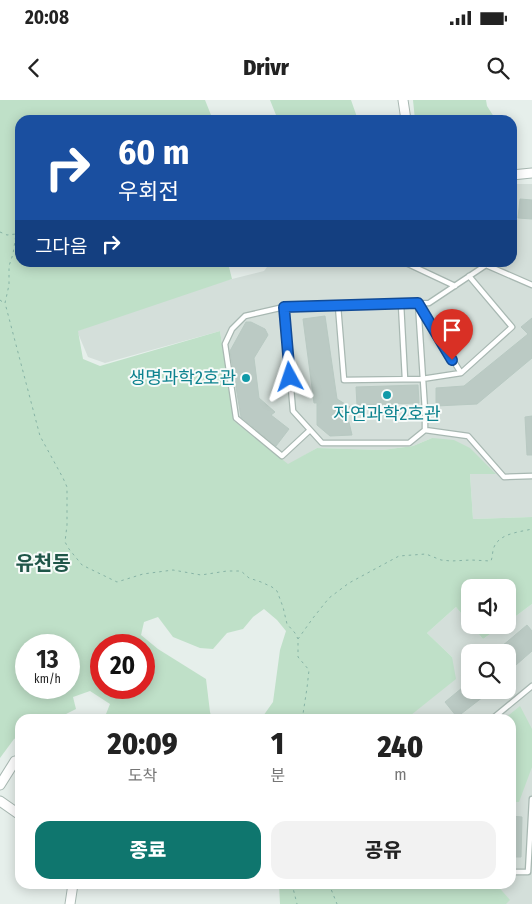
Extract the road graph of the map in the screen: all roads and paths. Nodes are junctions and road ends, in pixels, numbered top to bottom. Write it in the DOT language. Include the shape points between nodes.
graph roads {
  1 [pos="403,100"];
  2 [pos="405,115"];
  3 [pos="532,173"];
  4 [pos="517,174"];
  5 [pos="0,232"];
  6 [pos="15,234"];
  7 [pos="15,241"];
  8 [pos="415,267"];
  9 [pos="483,267"];
  10 [pos="491,267"];
  11 [pos="469,276"];
  12 [pos="532,285"];
  13 [pos="455,286"];
  14 [pos="0,300"];
  15 [pos="4,303"];
  16 [pos="418,303"];
  17 [pos="401,304"];
  18 [pos="338,306"];
  19 [pos="284,307"];
  20 [pos="461,374"];
  21 [pos="405,379"];
  22 [pos="422,379"];
  23 [pos="310,430"];
  24 [pos="425,430"];
  25 [pos="532,476"];
  26 [pos="532,529"];
  27 [pos="298,639"];
  28 [pos="532,686"];
  29 [pos="303,714"];
  30 [pos="498,714"];
  31 [pos="15,761"];
  32 [pos="0,784"];
  33 [pos="532,799"];
  34 [pos="0,801"];
  35 [pos="15,812"];
  36 [pos="516,872"];
  37 [pos="72,889"];
  38 [pos="294,889"];
  39 [pos="331,889"];
  40 [pos="70,904"];
  41 [pos="297,904"];
  42 [pos="337,904"];
  1 -- 2 [label="street"];
  3 -- 4 [label="street"];
  5 -- 6 [label="path"];
  7 -- 15 [label="path"];
  8 -- 13 [label="lane"];
  9 -- 11 [label="lane"];
  10 -- 12 [label="lane"];
  11 -- 13 [label="lane"];
  11 -- 20 [label="lane" via="512,327"];
  13 -- 16 [label="lane" via="429,303"];
  14 -- 15 [label="path"];
  15 -- 27 [label="path" via="40,436 67,488 65,542 76,560 117,582 173,570 201,575 241,571 248,578 277,592 287,624"];
  16 -- 17 [label="lane"];
  16 -- 20 [label="lane"];
  16 -- 22 [label="lane"];
  17 -- 18 [label="lane"];
  17 -- 21 [label="lane"];
  18 -- 19 [label="lane"];
  18 -- 21 [label="lane" via="344,380"];
  19 -- 23 [label="lane" via="293,411"];
  19 -- 23 [label="lane" via="245,316 232,329 225,344 236,418 282,456"];
  20 -- 22 [label="lane"];
  21 -- 22 [label="lane"];
  22 -- 24 [label="lane"];
  23 -- 24 [label="lane" via="322,444 409,443"];
  24 -- 25 [label="lane" via="468,436 504,477"];
  26 -- 27 [label="path" via="499,541 491,561 441,560 426,554 399,556 335,593"];
  27 -- 29 [label="path" via="298,657 309,670"];
  28 -- 30 [label="lane"];
  31 -- 32 [label="street"];
  33 -- 36 [label="lane" via="528,872"];
  34 -- 35 [label="street"];
  37 -- 40 [label="street"];
  38 -- 41 [label="path"];
  39 -- 42 [label="path"];
}
